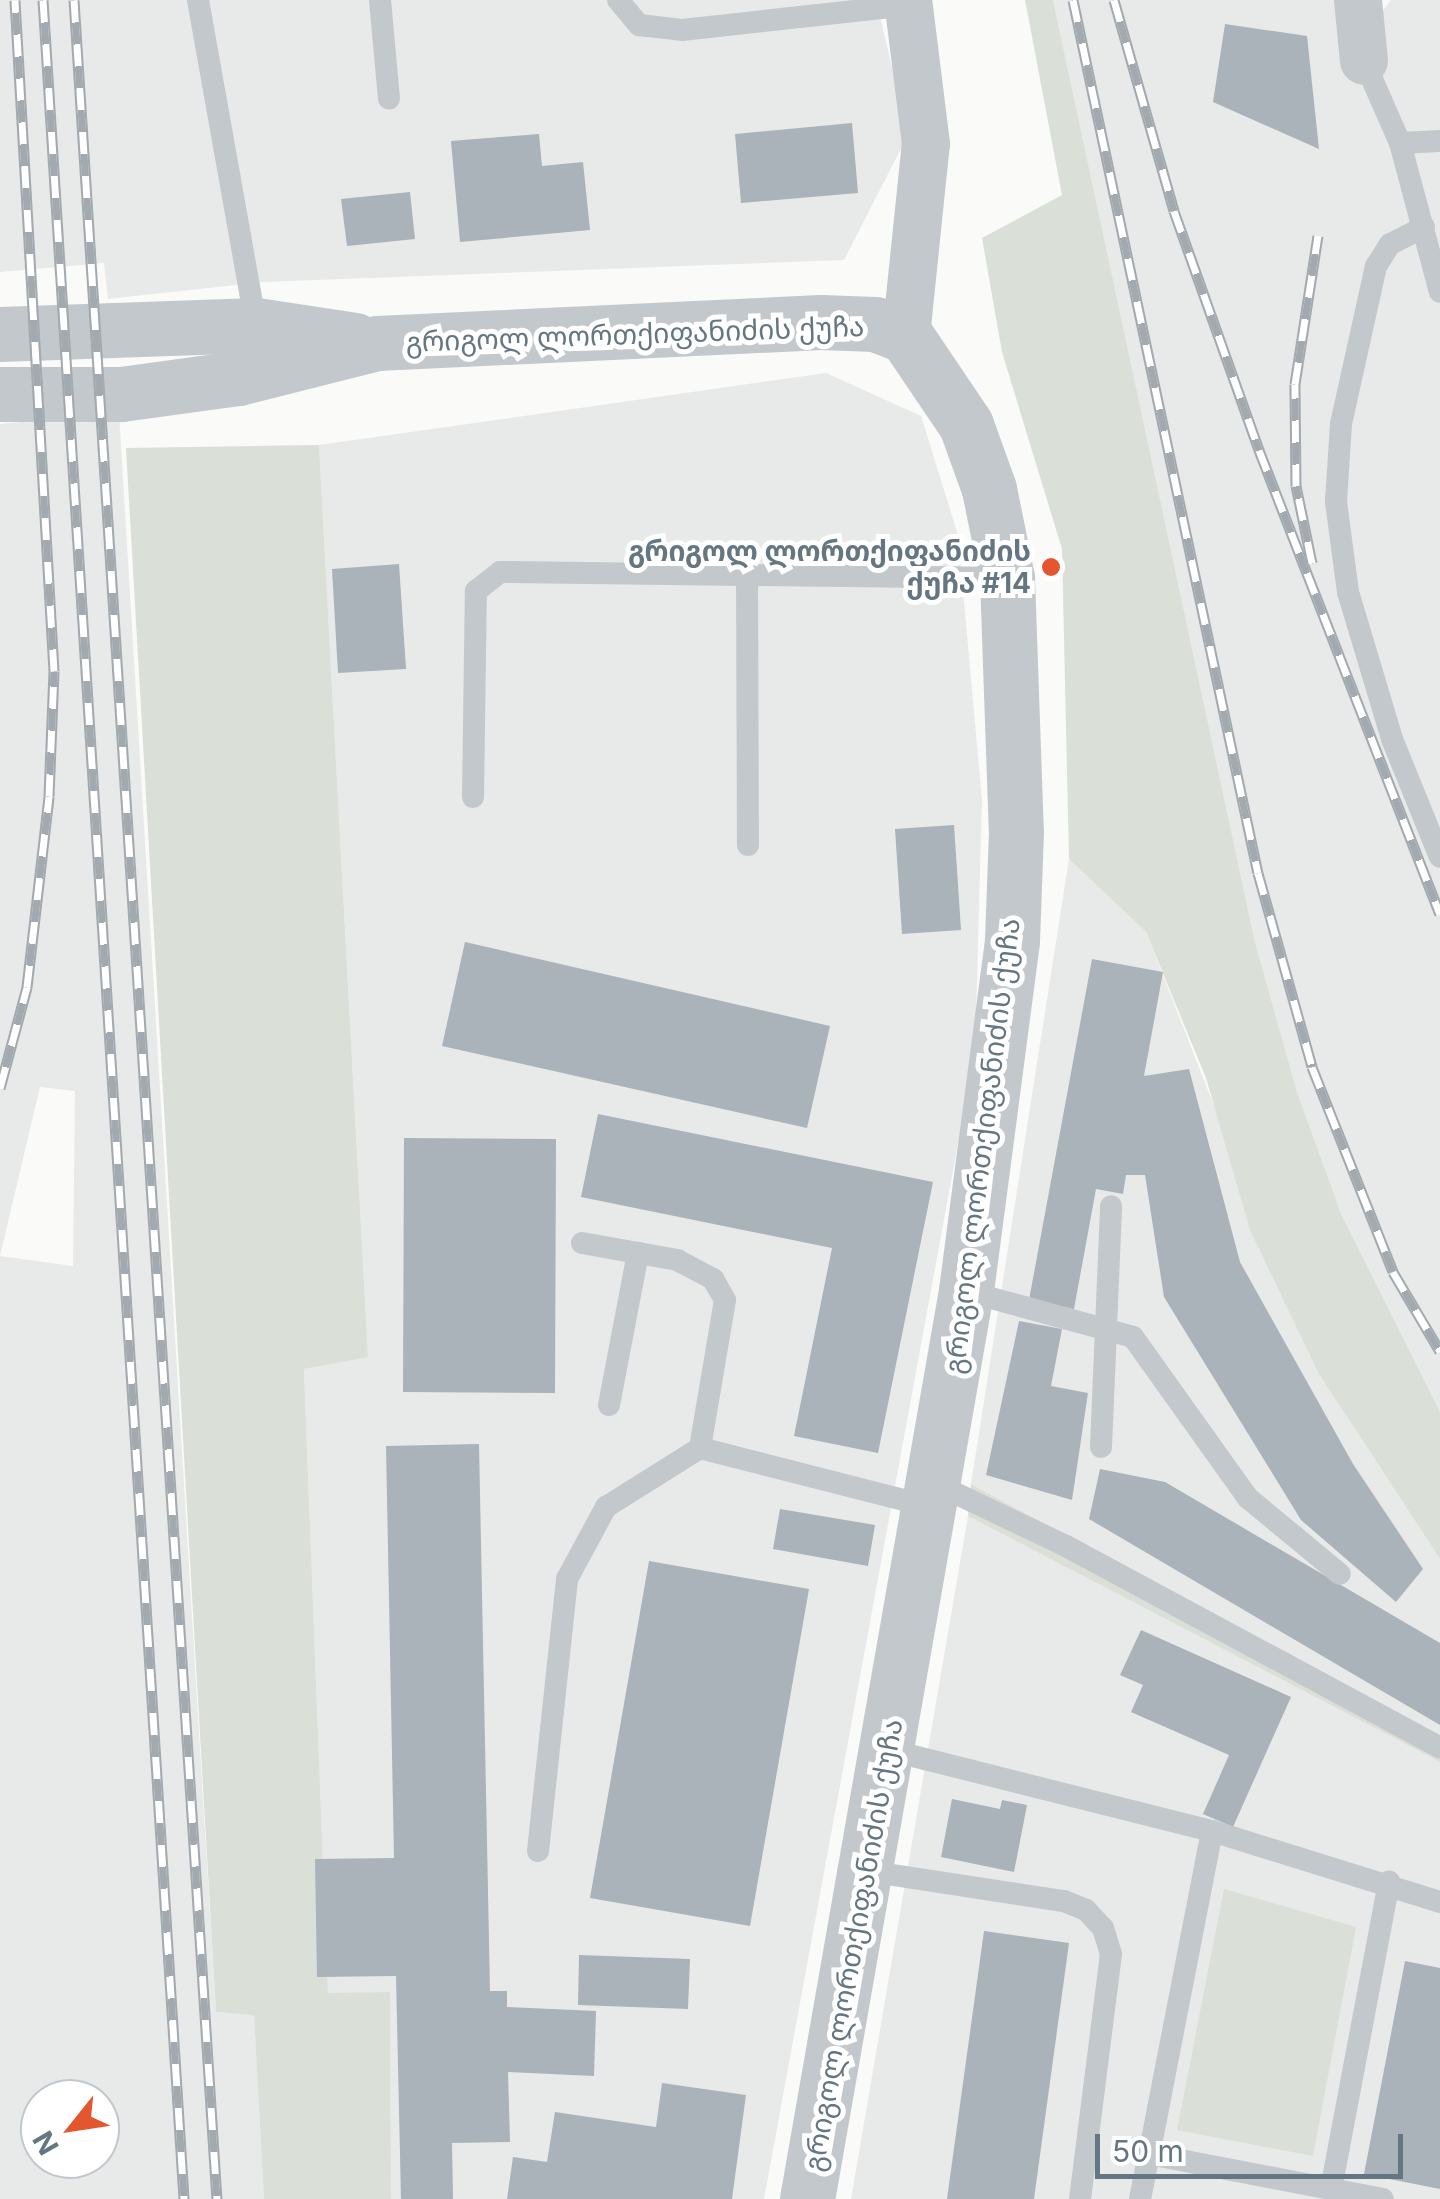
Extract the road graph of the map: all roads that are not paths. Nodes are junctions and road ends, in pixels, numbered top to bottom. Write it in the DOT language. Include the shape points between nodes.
graph roads {
  1 [pos="198,0"];
  2 [pos="380,0"];
  3 [pos="618,0"];
  4 [pos="1358,0"];
  5 [pos="909,2"];
  6 [pos="1364,62"];
  7 [pos="389,99"];
  8 [pos="1440,141"];
  9 [pos="1400,143"];
  10 [pos="1424,228"];
  11 [pos="1440,292"];
  12 [pos="256,325"];
  13 [pos="0,334"];
  14 [pos="906,336"];
  15 [pos="378,344"];
  16 [pos="0,394"];
  17 [pos="747,572"];
  18 [pos="1007,578"];
  19 [pos="473,796"];
  20 [pos="748,844"];
  21 [pos="1440,856"];
  22 [pos="1111,1206"];
  23 [pos="582,1243"];
  24 [pos="638,1253"];
  25 [pos="966,1290"];
  26 [pos="1103,1330"];
  27 [pos="609,1405"];
  28 [pos="1100,1447"];
  29 [pos="700,1448"];
  30 [pos="931,1494"];
  31 [pos="1340,1574"];
  32 [pos="1440,1746"];
  33 [pos="889,1750"];
  34 [pos="1212,1831"];
  35 [pos="538,1851"];
  36 [pos="867,1871"];
  37 [pos="1389,1881"];
  38 [pos="1440,1902"];
  39 [pos="1149,2154"];
  40 [pos="1331,2189"];
  41 [pos="1377,2198"];
  42 [pos="806,2199"];
  43 [pos="1080,2199"];
  44 [pos="1140,2199"];
  1 -- 12 [label="lane"];
  2 -- 7 [label="lane"];
  3 -- 5 [label="lane" via="638,25 682,30"];
  4 -- 6 [label="street"];
  5 -- 14 [label="street" via="926,144"];
  6 -- 9 [label="lane"];
  8 -- 9 [label="lane"];
  9 -- 10 [label="lane"];
  10 -- 11 [label="lane"];
  10 -- 21 [label="lane" via="1390,244 1376,266 1341,424 1336,502 1348,592 1392,739"];
  12 -- 13 [label="street, გრიგოლ ლორთქიფანიძის ქუჩა"];
  12 -- 15 [label="street, გრიგოლ ლორთქიფანიძის ქუჩა"];
  14 -- 15 [label="street, გრიგოლ ლორთქიფანიძის ქუჩა" via="874,324 821,322"];
  14 -- 18 [label="street, გრიგოლ ლორთქიფანიძის ქუჩა" via="966,425 989,489"];
  15 -- 16 [label="street, გრიგოლ ლორთქიფანიძის ქუჩა" via="120,394"];
  17 -- 18 [label="lane"];
  17 -- 19 [label="lane" via="500,572 476,592"];
  17 -- 20 [label="lane"];
  18 -- 25 [label="street, გრიგოლ ლორთქიფანიძის ქუჩა" via="1016,831 1012,941"];
  22 -- 26 [label="lane"];
  23 -- 24 [label="lane"];
  24 -- 27 [label="lane"];
  24 -- 29 [label="lane" via="697,1267 725,1300"];
  25 -- 26 [label="lane"];
  25 -- 30 [label="street, გრიგოლ ლორთქიფანიძის ქუჩა"];
  26 -- 28 [label="lane"];
  26 -- 31 [label="lane" via="1132,1336 1248,1498"];
  29 -- 30 [label="lane"];
  29 -- 35 [label="lane" via="606,1507 566,1579"];
  30 -- 32 [label="lane" via="1066,1546"];
  30 -- 33 [label="street, გრიგოლ ლორთქიფანიძის ქუჩა"];
  33 -- 34 [label="lane"];
  33 -- 36 [label="street, გრიგოლ ლორთქიფანიძის ქუჩა"];
  34 -- 37 [label="lane"];
  34 -- 39 [label="lane"];
  36 -- 42 [label="street, გრიგოლ ლორთქიფანიძის ქუჩა"];
  36 -- 43 [label="lane" via="1064,1902 1086,1910 1103,1928 1112,1954"];
  37 -- 38 [label="lane"];
  37 -- 40 [label="lane"];
  39 -- 40 [label="lane"];
  39 -- 44 [label="lane"];
  40 -- 41 [label="lane"];
}
